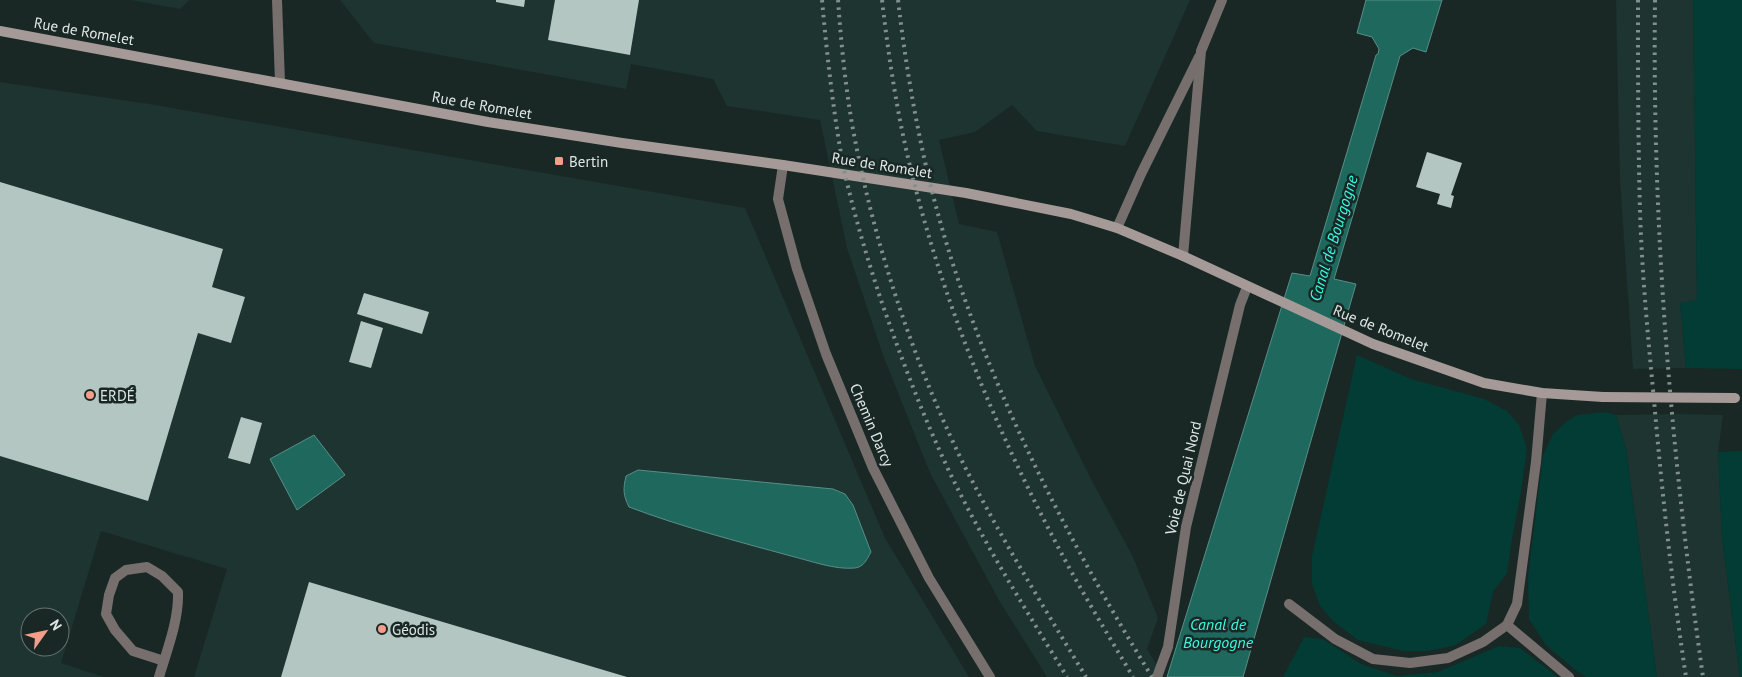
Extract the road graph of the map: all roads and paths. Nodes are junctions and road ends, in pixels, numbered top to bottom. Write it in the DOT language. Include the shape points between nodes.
graph roads {
  1 [pos="277,0"];
  2 [pos="1222,0"];
  3 [pos="0,31"];
  4 [pos="1201,51"];
  5 [pos="280,82"];
  6 [pos="782,165"];
  7 [pos="1117,228"];
  8 [pos="1183,256"];
  9 [pos="1247,287"];
  10 [pos="1542,392"];
  11 [pos="1738,398"];
  12 [pos="1289,604"];
  13 [pos="1507,626"];
  14 [pos="164,661"];
  15 [pos="159,677"];
  16 [pos="990,677"];
  17 [pos="1158,677"];
  18 [pos="1569,677"];
  1 -- 5 [label="street"];
  2 -- 4 [label="street"];
  3 -- 5 [label="street, Rue de Romelet"];
  4 -- 7 [label="street"];
  4 -- 8 [label="street"];
  5 -- 6 [label="street, Rue de Romelet" via="622,144"];
  6 -- 7 [label="street, Rue de Romelet" via="966,193 1071,214"];
  6 -- 16 [label="street, Chemin Darcy" via="778,200 826,354 877,476 929,578"];
  7 -- 8 [label="street, Rue de Romelet"];
  8 -- 9 [label="street, Rue de Romelet"];
  9 -- 10 [label="street, Rue de Romelet" via="1373,344 1484,383"];
  9 -- 17 [label="street, Voie de Quai Nord" via="1186,527 1168,647"];
  10 -- 11 [label="street, Rue de Romelet, bridge" via="1604,397"];
  10 -- 13 [label="street" via="1517,604"];
  12 -- 13 [label="street" via="1335,639 1373,659 1410,663 1448,658 1483,642"];
  13 -- 18 [label="street"];
  14 -- 14 [label="street" via="178,606 178,592 147,567 126,570 115,578 106,614 133,651"];
  14 -- 15 [label="street"];
}
